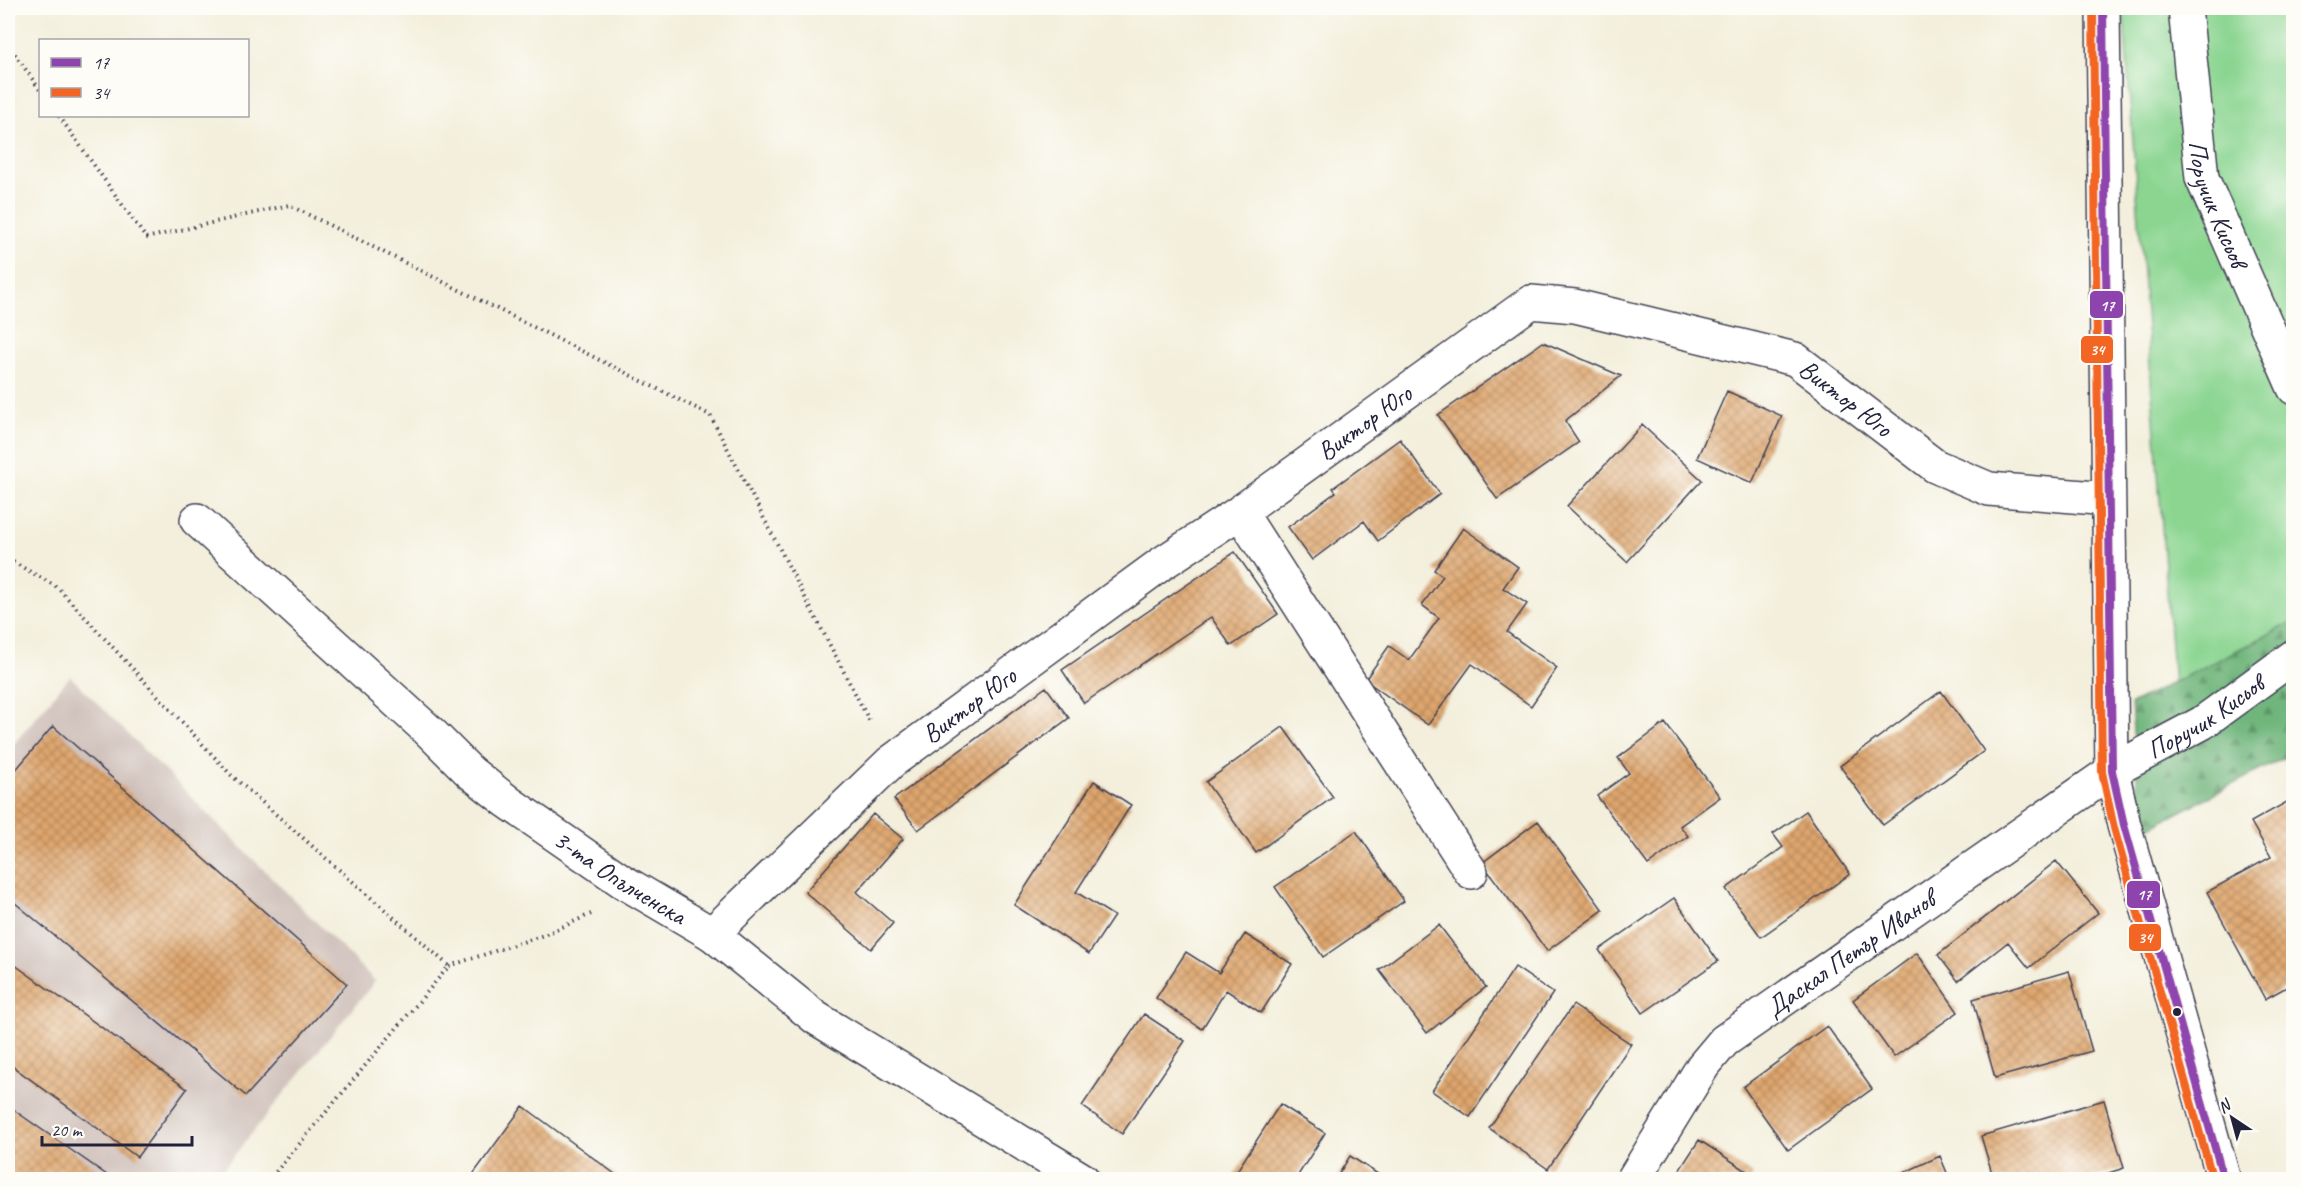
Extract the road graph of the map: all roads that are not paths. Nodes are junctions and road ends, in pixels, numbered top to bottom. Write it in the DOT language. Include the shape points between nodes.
graph roads {
  1 [pos="2103,8"];
  2 [pos="2185,8"];
  3 [pos="2294,388"];
  4 [pos="2108,499"];
  5 [pos="1240,512"];
  6 [pos="197,520"];
  7 [pos="2294,656"];
  8 [pos="2112,771"];
  9 [pos="1471,872"];
  10 [pos="712,934"];
  11 [pos="1083,1179"];
  12 [pos="1633,1179"];
  13 [pos="2224,1179"];
  1 -- 4 [label="street"];
  2 -- 3 [label="street, Поручик Кисьов" via="2202,178"];
  4 -- 5 [label="street, Виктор Юго" via="1989,489 1935,466 1795,359 1575,306 1531,302"];
  4 -- 8 [label="street"];
  5 -- 9 [label="street"];
  5 -- 10 [label="street, Виктор Юго" via="1161,564 891,762"];
  6 -- 10 [label="street, 3-та Опълченска" via="470,772 622,881"];
  7 -- 8 [label="street, Поручик Кисьов" via="2202,723"];
  8 -- 12 [label="street, Даскал Петър Иванов" via="1724,1041 1703,1066"];
  8 -- 13 [label="street"];
  10 -- 11 [label="street, 3-та Опълченска" via="816,1018"];
}
